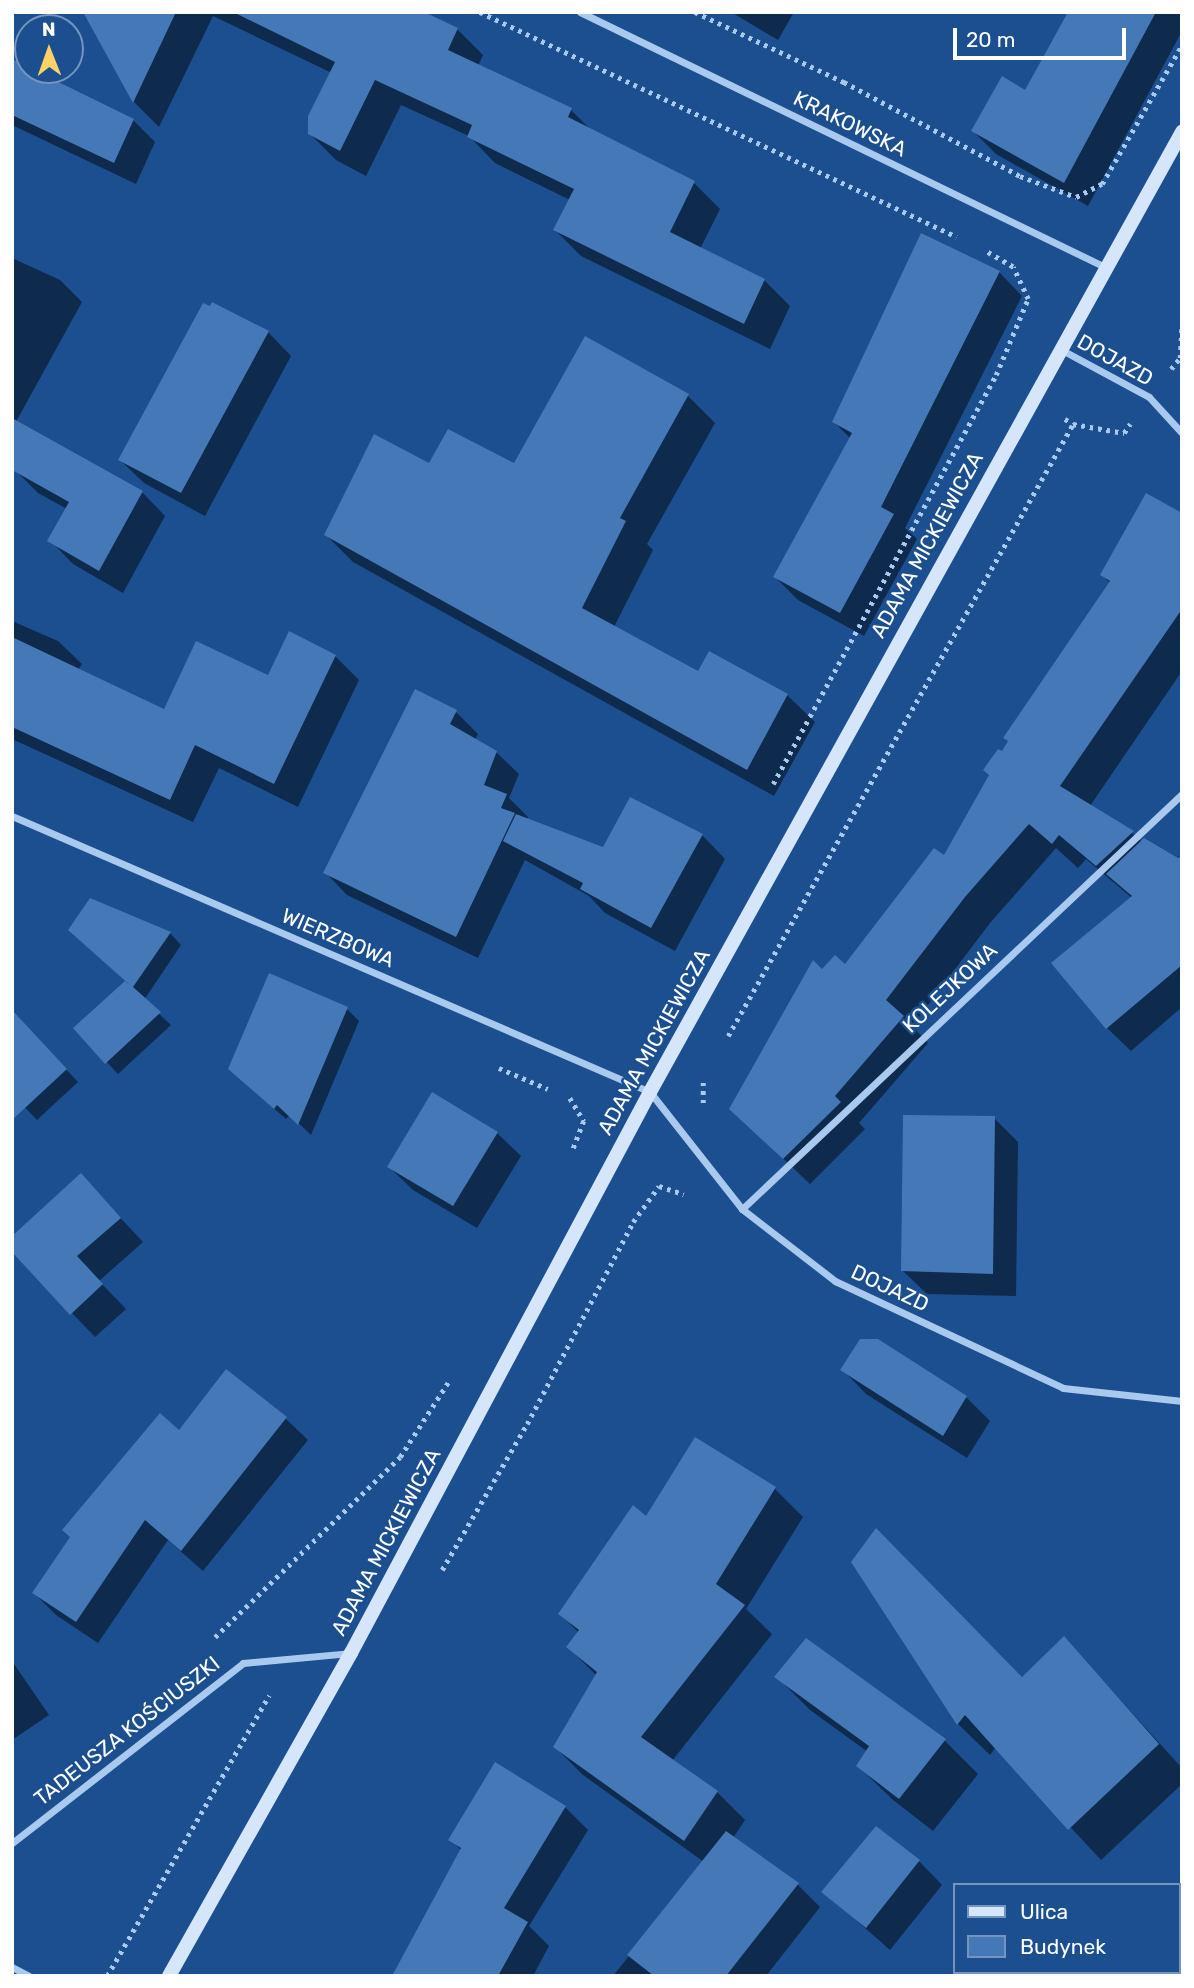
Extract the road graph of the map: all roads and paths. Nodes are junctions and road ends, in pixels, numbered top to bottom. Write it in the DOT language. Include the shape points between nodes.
graph roads {
  1 [pos="480,12"];
  2 [pos="580,12"];
  3 [pos="695,12"];
  4 [pos="1182,45"];
  5 [pos="1182,132"];
  6 [pos="961,239"];
  7 [pos="986,251"];
  8 [pos="1105,267"];
  9 [pos="1182,325"];
  10 [pos="1060,349"];
  11 [pos="1180,358"];
  12 [pos="1124,433"];
  13 [pos="1182,433"];
  14 [pos="772,786"];
  15 [pos="1182,793"];
  16 [pos="12,816"];
  17 [pos="722,1047"];
  18 [pos="709,1071"];
  19 [pos="534,1084"];
  20 [pos="650,1092"];
  21 [pos="703,1108"];
  22 [pos="571,1155"];
  23 [pos="713,1172"];
  24 [pos="742,1209"];
  25 [pos="633,1222"];
  26 [pos="453,1375"];
  27 [pos="1182,1401"];
  28 [pos="351,1653"];
  29 [pos="243,1663"];
  30 [pos="12,1843"];
  31 [pos="12,1967"];
  32 [pos="29,1976"];
  33 [pos="107,1976"];
  34 [pos="169,1976"];
  1 -- 6 [label="path"];
  2 -- 8 [label="street, KRAKOWSKA"];
  3 -- 4 [label="path" via="845,82 1020,176 1076,197 1102,184"];
  5 -- 8 [label="main road, ADAMA MICKIEWICZA"];
  7 -- 14 [label="path" via="1013,267 1028,299 996,375"];
  8 -- 10 [label="main road, ADAMA MICKIEWICZA"];
  9 -- 11 [label="path"];
  10 -- 13 [label="street, DOJAZD" via="1149,397"];
  10 -- 20 [label="main road, ADAMA MICKIEWICZA"];
  12 -- 17 [label="path" via="1073,424"];
  15 -- 24 [label="street, KOLEJKOWA"];
  16 -- 20 [label="street, WIERZBOWA"];
  18 -- 21 [label="path" via="702,1083"];
  19 -- 22 [label="path" via="572,1099 584,1121"];
  20 -- 23 [label="street, DOJAZD"];
  20 -- 28 [label="main road, ADAMA MICKIEWICZA"];
  23 -- 24 [label="street, DOJAZD"];
  23 -- 25 [label="path" via="697,1201 659,1186"];
  24 -- 27 [label="street, DOJAZD" via="835,1281 1063,1388"];
  26 -- 29 [label="path" via="400,1457 235,1615"];
  28 -- 29 [label="street, TADEUSZA KOŚCIUSZKI"];
  28 -- 34 [label="main road, ADAMA MICKIEWICZA"];
  29 -- 30 [label="street, TADEUSZA KOŚCIUSZKI"];
  29 -- 33 [label="path" via="270,1693"];
  31 -- 32 [label="street"];
}
